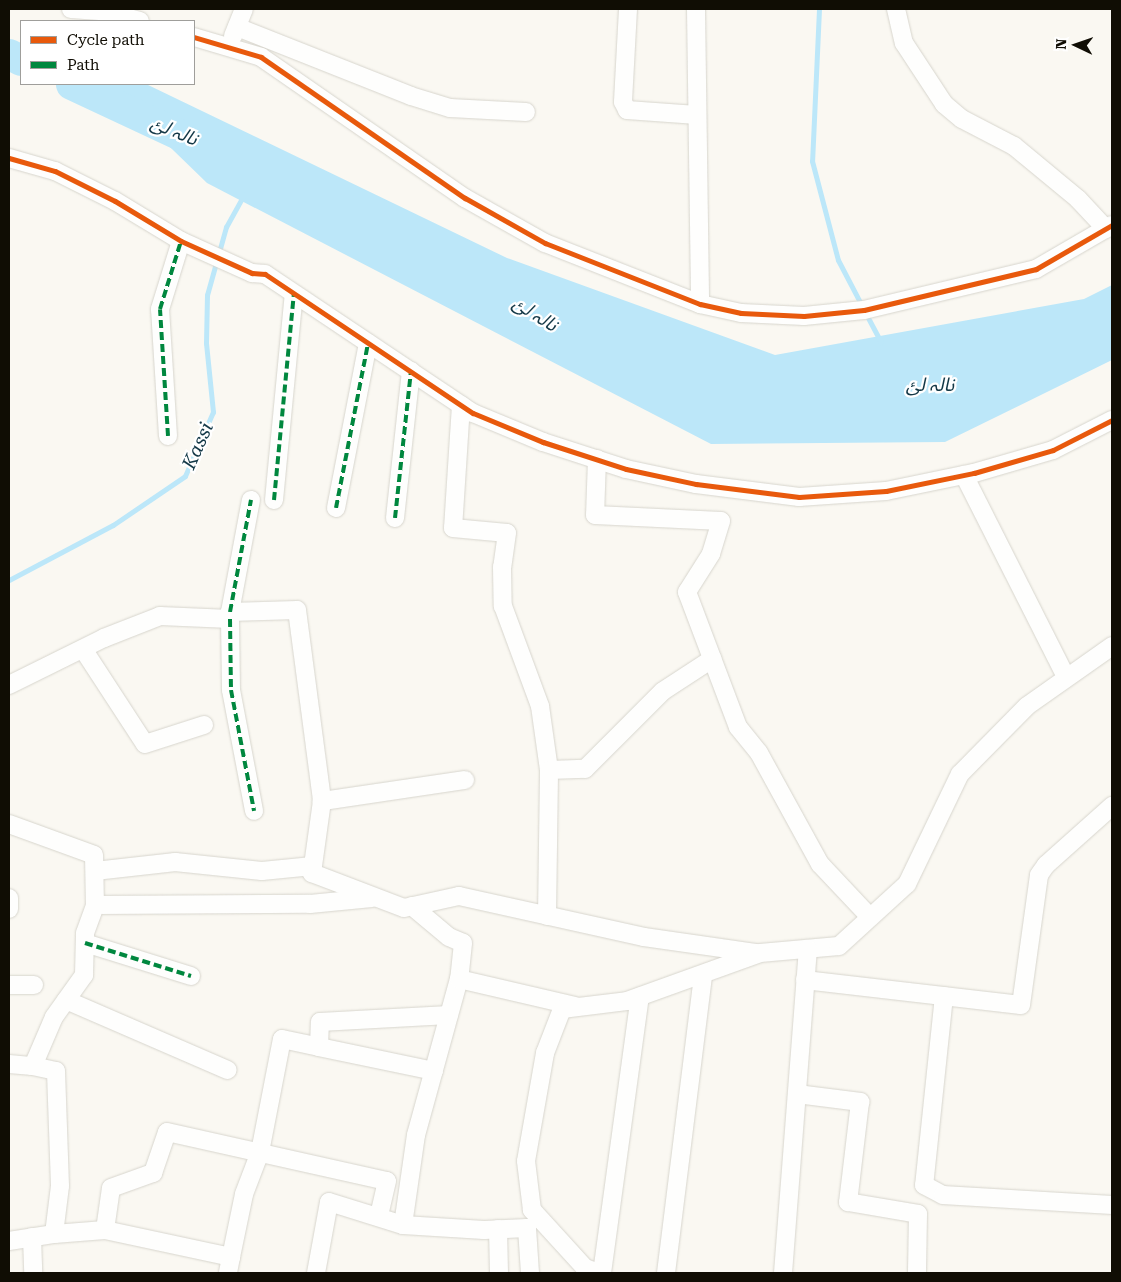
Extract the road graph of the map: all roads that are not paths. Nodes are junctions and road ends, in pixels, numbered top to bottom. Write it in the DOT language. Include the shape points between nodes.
graph roads {
  1 [pos="71,9"];
  2 [pos="244,9"];
  3 [pos="628,9"];
  4 [pos="696,9"];
  5 [pos="896,9"];
  6 [pos="104,10"];
  7 [pos="137,20"];
  8 [pos="237,27"];
  9 [pos="195,37"];
  10 [pos="228,47"];
  11 [pos="526,112"];
  12 [pos="698,115"];
  13 [pos="9,158"];
  14 [pos="1109,227"];
  15 [pos="181,241"];
  16 [pos="294,294"];
  17 [pos="700,304"];
  18 [pos="368,343"];
  19 [pos="411,371"];
  20 [pos="461,405"];
  21 [pos="1112,420"];
  22 [pos="168,436"];
  23 [pos="597,459"];
  24 [pos="964,475"];
  25 [pos="251,500"];
  26 [pos="274,500"];
  27 [pos="336,508"];
  28 [pos="395,518"];
  29 [pos="230,616"];
  30 [pos="1112,646"];
  31 [pos="83,649"];
  32 [pos="712,659"];
  33 [pos="1066,677"];
  34 [pos="9,685"];
  35 [pos="204,725"];
  36 [pos="550,770"];
  37 [pos="465,780"];
  38 [pos="322,801"];
  39 [pos="1112,806"];
  40 [pos="254,811"];
  41 [pos="9,824"];
  42 [pos="313,866"];
  43 [pos="95,871"];
  44 [pos="375,897"];
  45 [pos="9,898"];
  46 [pos="95,905"];
  47 [pos="412,906"];
  48 [pos="9,909"];
  49 [pos="547,916"];
  50 [pos="870,917"];
  51 [pos="85,943"];
  52 [pos="808,949"];
  53 [pos="760,953"];
  54 [pos="703,975"];
  55 [pos="191,976"];
  56 [pos="459,979"];
  57 [pos="805,980"];
  58 [pos="9,985"];
  59 [pos="34,985"];
  60 [pos="944,996"];
  61 [pos="640,997"];
  62 [pos="66,1000"];
  63 [pos="579,1007"];
  64 [pos="449,1015"];
  65 [pos="319,1047"];
  66 [pos="9,1064"];
  67 [pos="33,1066"];
  68 [pos="228,1070"];
  69 [pos="434,1071"];
  70 [pos="797,1094"];
  71 [pos="260,1152"];
  72 [pos="1112,1205"];
  73 [pos="379,1217"];
  74 [pos="403,1225"];
  75 [pos="498,1229"];
  76 [pos="105,1230"];
  77 [pos="54,1234"];
  78 [pos="32,1237"];
  79 [pos="9,1241"];
  80 [pos="230,1265"];
  81 [pos="33,1273"];
  82 [pos="316,1273"];
  83 [pos="499,1273"];
  84 [pos="530,1273"];
  85 [pos="601,1273"];
  86 [pos="666,1273"];
  87 [pos="783,1273"];
  88 [pos="917,1273"];
  1 -- 6 [label="street"];
  2 -- 8 [label="street"];
  3 -- 12 [label="street" via="623,102 627,110"];
  4 -- 12 [label="street"];
  5 -- 14 [label="street" via="904,43 944,104 962,119 1014,146"];
  6 -- 7 [label="street"];
  8 -- 10 [label="street"];
  8 -- 11 [label="street" via="411,96 450,108"];
  9 -- 10 [label="street"];
  10 -- 17 [label="street" via="261,57 466,198 545,243"];
  12 -- 17 [label="street"];
  13 -- 15 [label="street" via="55,171 115,201"];
  14 -- 17 [label="street" via="1036,269 864,310 804,316 741,313"];
  15 -- 16 [label="street" via="252,273 265,274"];
  15 -- 22 [label="street" via="160,309"];
  16 -- 18 [label="street"];
  16 -- 26 [label="street"];
  18 -- 19 [label="street"];
  18 -- 27 [label="street"];
  19 -- 20 [label="street"];
  19 -- 28 [label="street"];
  20 -- 23 [label="street" via="542,442"];
  20 -- 36 [label="street" via="453,528 506,533 502,567 503,606 540,706"];
  21 -- 24 [label="street" via="1053,450"];
  23 -- 24 [label="street" via="696,484 799,497 886,491"];
  23 -- 32 [label="street" via="595,515 721,521 711,554 687,592"];
  24 -- 33 [label="street"];
  25 -- 29 [label="street"];
  29 -- 31 [label="street" via="160,616"];
  29 -- 38 [label="street" via="297,610"];
  29 -- 40 [label="street" via="231,690"];
  30 -- 33 [label="street"];
  31 -- 34 [label="street"];
  31 -- 35 [label="street" via="144,744"];
  32 -- 36 [label="street" via="663,691 585,769"];
  32 -- 50 [label="street" via="738,727 759,753 820,864"];
  33 -- 50 [label="street" via="1027,706 960,774 907,884"];
  36 -- 49 [label="street"];
  37 -- 38 [label="street"];
  38 -- 42 [label="street"];
  39 -- 60 [label="street" via="1046,865 1039,876 1021,1005"];
  41 -- 43 [label="street" via="94,855"];
  42 -- 43 [label="street" via="262,871 175,862"];
  42 -- 44 [label="street" via="312,873"];
  43 -- 46 [label="street"];
  44 -- 46 [label="street" via="310,904"];
  44 -- 47 [label="street" via="404,908"];
  45 -- 48 [label="street"];
  46 -- 51 [label="street"];
  47 -- 49 [label="street" via="459,896"];
  47 -- 56 [label="street" via="449,937 463,943"];
  49 -- 53 [label="street" via="644,937"];
  50 -- 52 [label="street" via="839,946"];
  51 -- 55 [label="street"];
  51 -- 62 [label="street" via="84,975"];
  52 -- 53 [label="street"];
  52 -- 57 [label="street"];
  53 -- 54 [label="street"];
  54 -- 61 [label="street"];
  54 -- 86 [label="street"];
  56 -- 63 [label="street"];
  56 -- 64 [label="street"];
  57 -- 60 [label="street"];
  57 -- 70 [label="street"];
  58 -- 59 [label="street"];
  60 -- 72 [label="street" via="924,1185 943,1195"];
  61 -- 63 [label="street"];
  61 -- 85 [label="street"];
  62 -- 67 [label="street" via="54,1017"];
  62 -- 68 [label="street"];
  63 -- 85 [label="street" via="562,1009 545,1053 526,1161 532,1210 585,1268"];
  64 -- 65 [label="street" via="320,1022"];
  64 -- 69 [label="street"];
  65 -- 69 [label="street"];
  65 -- 71 [label="street" via="282,1038"];
  66 -- 67 [label="street"];
  67 -- 77 [label="street" via="56,1071 60,1186"];
  69 -- 74 [label="street" via="416,1135"];
  70 -- 87 [label="street"];
  70 -- 88 [label="street" via="860,1102 848,1202 918,1214"];
  71 -- 73 [label="street" via="388,1181"];
  71 -- 76 [label="street" via="167,1132 153,1173 111,1188"];
  71 -- 80 [label="street" via="244,1194"];
  73 -- 74 [label="street"];
  73 -- 82 [label="street" via="329,1202"];
  74 -- 75 [label="street"];
  75 -- 83 [label="street"];
  75 -- 84 [label="street" via="527,1228"];
  76 -- 77 [label="street"];
  76 -- 80 [label="street"];
  77 -- 78 [label="street"];
  78 -- 79 [label="street"];
  78 -- 81 [label="street"];
}
